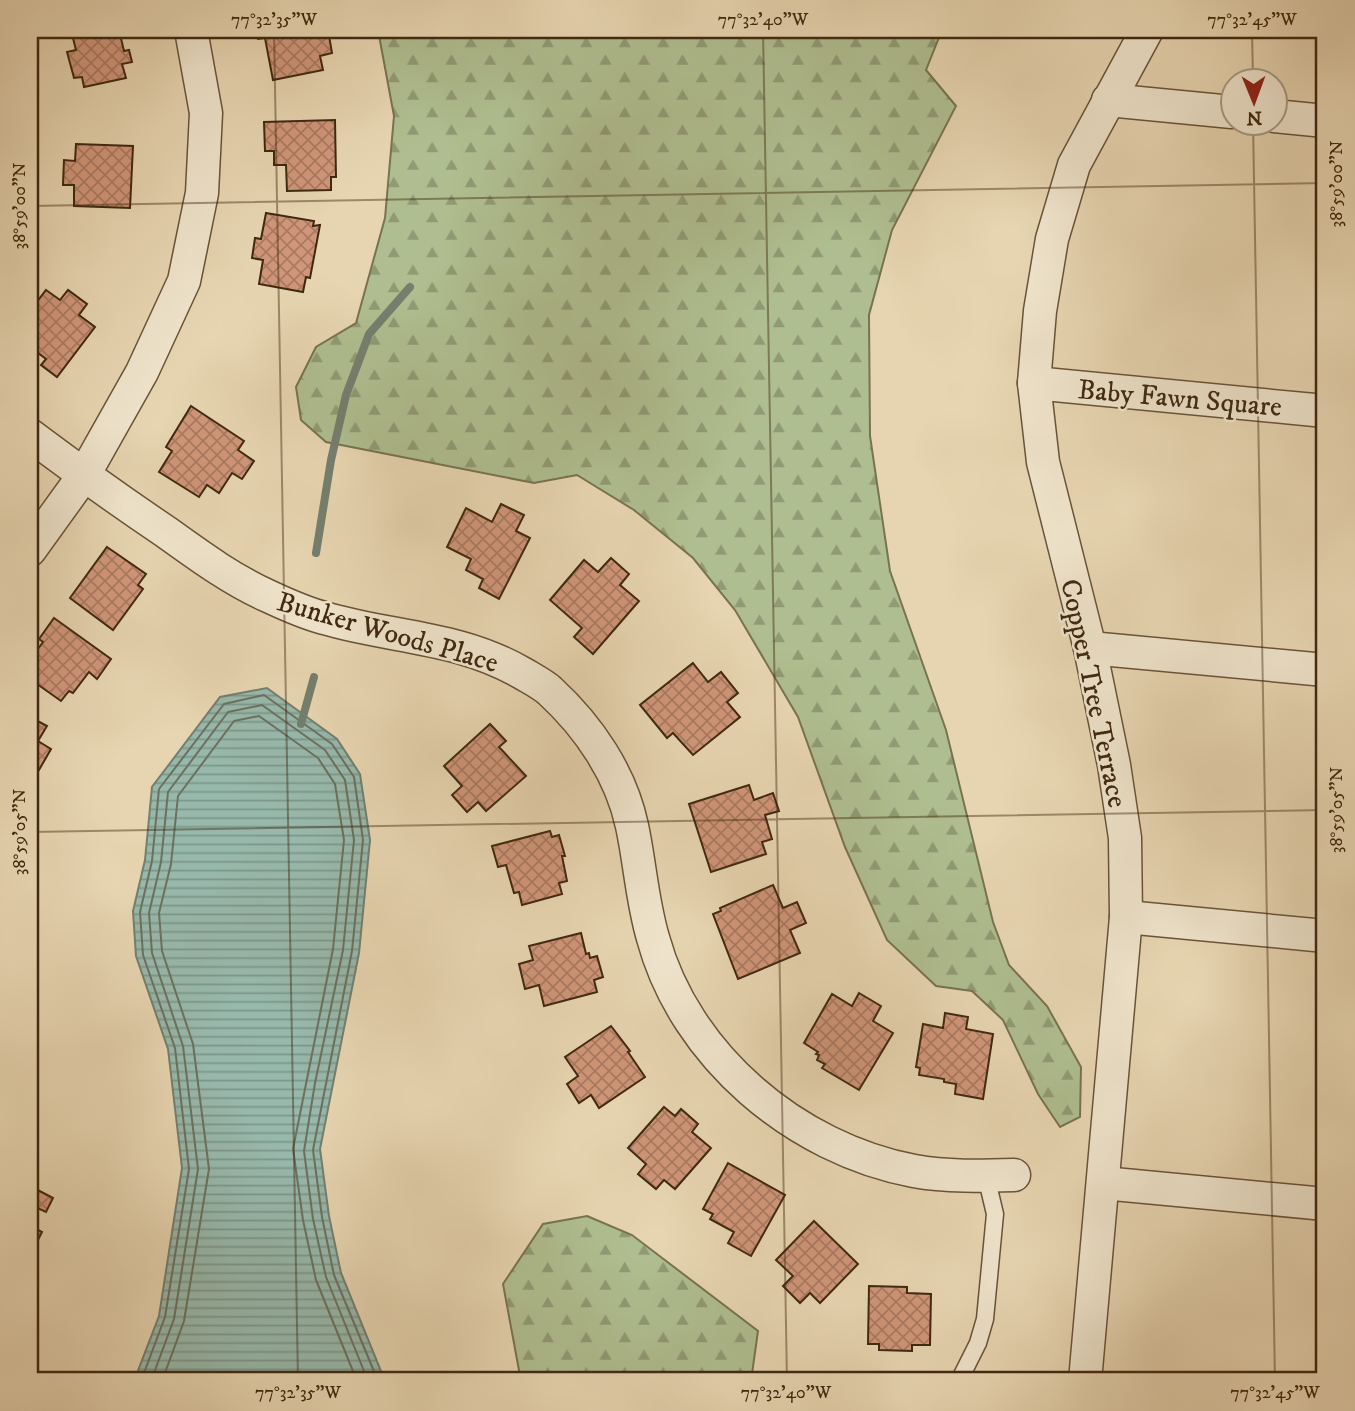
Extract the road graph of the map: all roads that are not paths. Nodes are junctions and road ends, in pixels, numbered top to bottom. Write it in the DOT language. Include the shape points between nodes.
graph roads {
  1 [pos="191,30"];
  2 [pos="1147,30"];
  3 [pos="1108,100"];
  4 [pos="1218,111"];
  5 [pos="1288,117"];
  6 [pos="1325,121"];
  7 [pos="1034,383"];
  8 [pos="1325,411"];
  9 [pos="30,435"];
  10 [pos="84,475"];
  11 [pos="30,550"];
  12 [pos="1090,648"];
  13 [pos="1325,670"];
  14 [pos="1126,917"];
  15 [pos="1325,936"];
  16 [pos="1000,1175"];
  17 [pos="1103,1183"];
  18 [pos="1325,1205"];
  19 [pos="959,1381"];
  20 [pos="1085,1381"];
  1 -- 10 [label="street" via="206,113 202,193 184,281 142,372"];
  2 -- 3 [label="street, Copper Tree Terrace"];
  3 -- 4 [label="street"];
  3 -- 7 [label="street, Copper Tree Terrace" via="1074,165 1052,239"];
  5 -- 6 [label="street"];
  7 -- 8 [label="street, Baby Fawn Square"];
  7 -- 12 [label="street, Copper Tree Terrace" via="1043,462"];
  9 -- 10 [label="street, Bunker Woods Place"];
  10 -- 11 [label="street"];
  10 -- 16 [label="street, Bunker Woods Place" via="207,561 266,596 323,618 446,642 501,661 548,688 586,728 614,775 632,824 653,940 669,982 699,1032 735,1076 783,1117 856,1154 942,1175"];
  12 -- 13 [label="street"];
  12 -- 14 [label="street, Copper Tree Terrace" via="1125,838"];
  14 -- 15 [label="street"];
  14 -- 17 [label="street, Copper Tree Terrace"];
  16 -- 19 [label="lane" via="985,1319"];
  17 -- 18 [label="street"];
  17 -- 20 [label="street, Copper Tree Terrace"];
}
